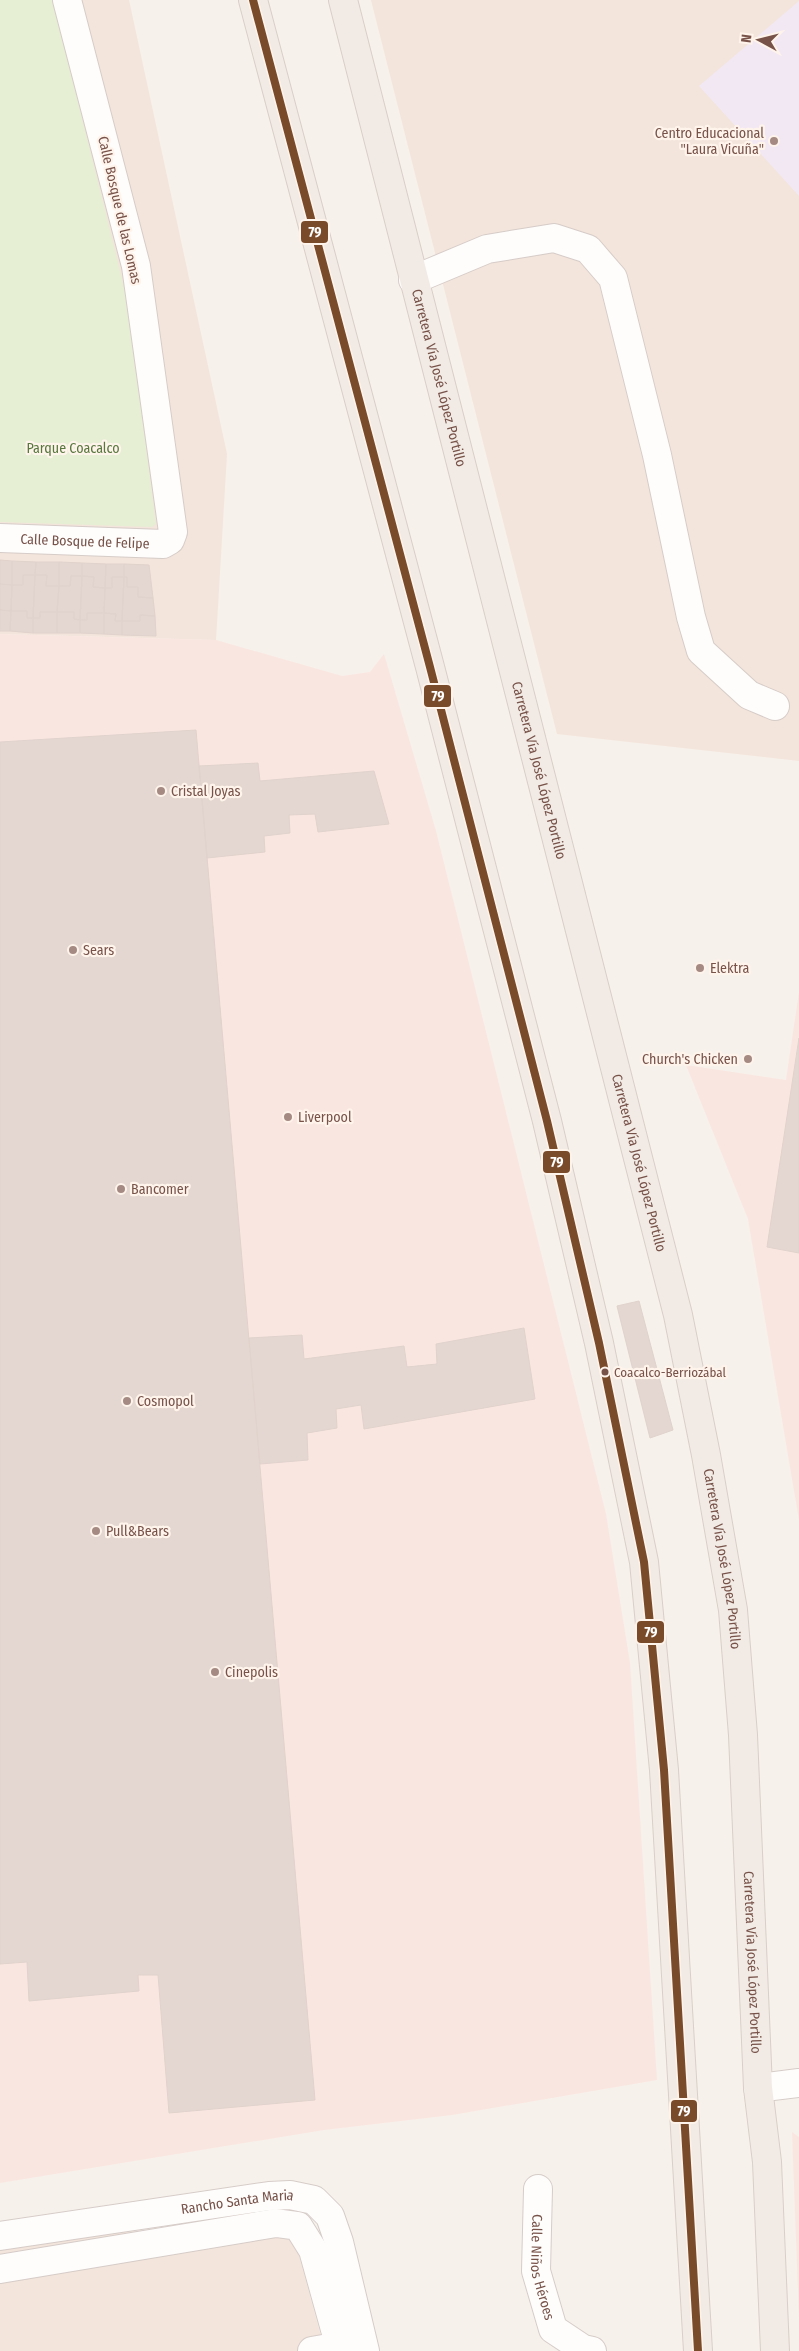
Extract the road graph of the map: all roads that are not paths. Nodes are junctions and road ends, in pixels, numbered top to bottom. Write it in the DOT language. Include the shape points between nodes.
graph roads {
  1 [pos="67,0"];
  2 [pos="343,0"];
  3 [pos="252,7"];
  4 [pos="413,280"];
  5 [pos="0,538"];
  6 [pos="170,540"];
  7 [pos="775,706"];
  8 [pos="799,2083"];
  9 [pos="758,2088"];
  10 [pos="538,2189"];
  11 [pos="0,2236"];
  12 [pos="0,2269"];
  13 [pos="349,2349"];
  14 [pos="312,2351"];
  15 [pos="592,2351"];
  16 [pos="698,2351"];
  17 [pos="775,2351"];
  1 -- 6 [label="street, Calle Bosque de las Lomas" via="136,266 173,532"];
  2 -- 4 [label="main road, Carretera Vía José López Portillo"];
  3 -- 16 [label="main road" via="430,667 547,1121 599,1343 644,1562 664,1770"];
  4 -- 7 [label="street" via="487,249 554,238 588,249 613,278 701,651 749,695"];
  4 -- 9 [label="main road, Carretera Vía José López Portillo" via="676,1305 706,1455 733,1610 744,1735"];
  5 -- 6 [label="street, Calle Bosque de Felipe" via="163,544"];
  8 -- 9 [label="street"];
  9 -- 17 [label="main road, Carretera Vía José López Portillo" via="766,2162"];
  10 -- 15 [label="street, Calle Niños Héroes" via="536,2271 553,2329"];
  11 -- 13 [label="street, Rancho Santa Maria" via="269,2196 314,2200 330,2216 339,2242"];
  12 -- 13 [label="street, Rancho Santa Maria" via="276,2223 298,2226 313,2250"];
  13 -- 14 [label="street"];
}
